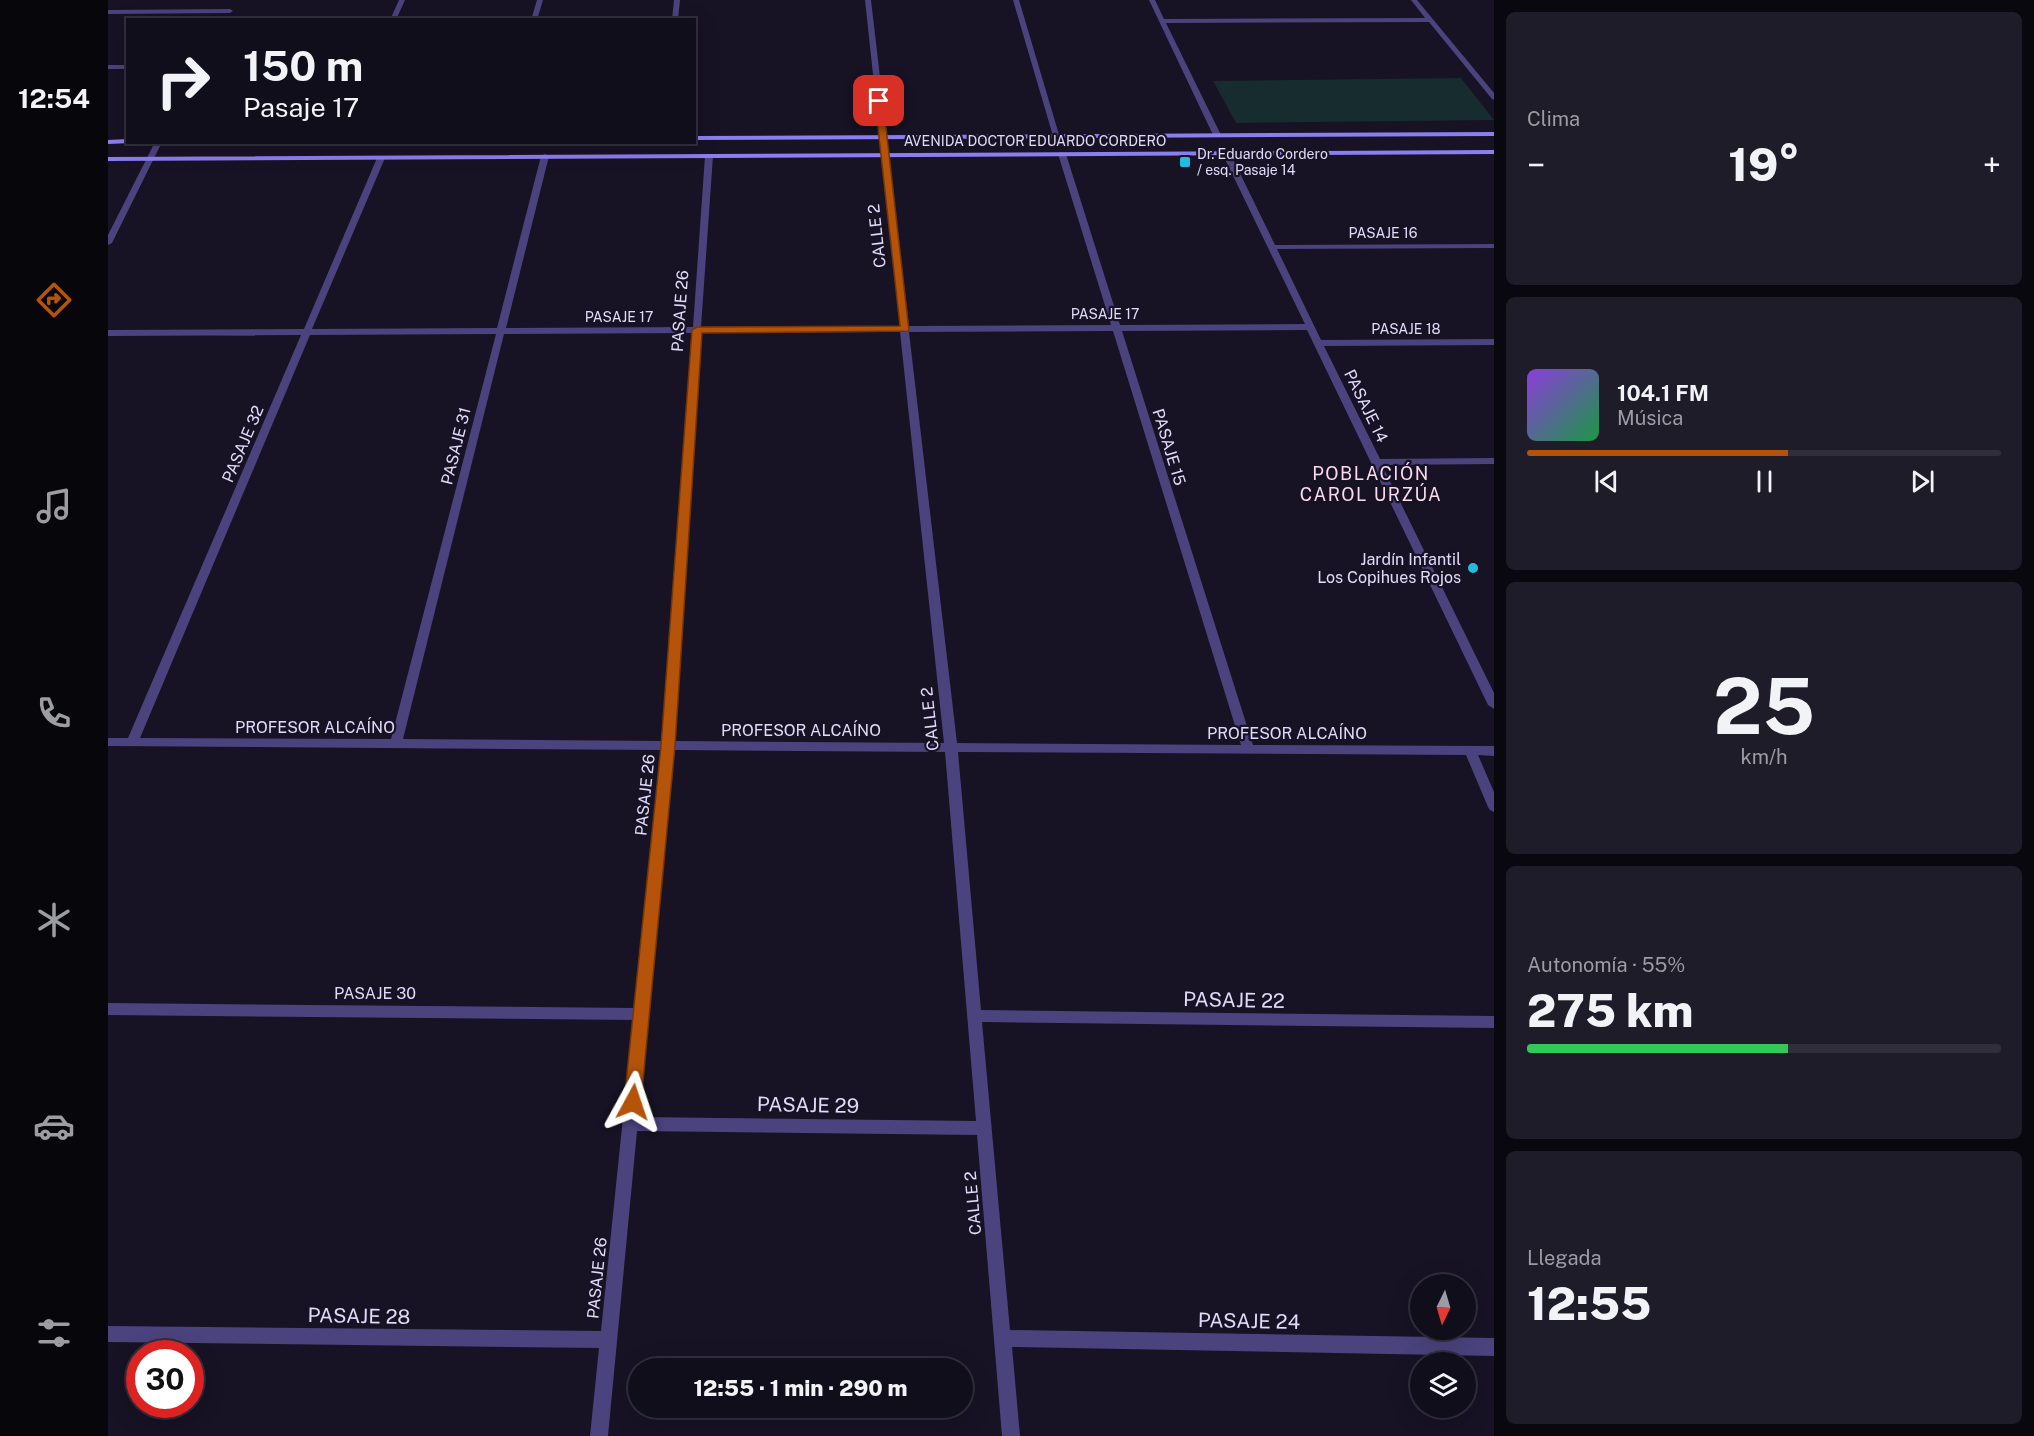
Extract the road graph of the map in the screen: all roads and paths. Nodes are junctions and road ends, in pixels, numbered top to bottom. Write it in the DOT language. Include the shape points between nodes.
graph roads {
  1 [pos="402,0"];
  2 [pos="540,0"];
  3 [pos="677,0"];
  4 [pos="868,0"];
  5 [pos="1016,0"];
  6 [pos="1152,0"];
  7 [pos="1414,0"];
  8 [pos="108,12"];
  9 [pos="227,18"];
  10 [pos="394,18"];
  11 [pos="535,18"];
  12 [pos="675,18"];
  13 [pos="1430,20"];
  14 [pos="1163,21"];
  15 [pos="108,67"];
  16 [pos="126,67"];
  17 [pos="1494,98"];
  18 [pos="1494,134"];
  19 [pos="1217,135"];
  20 [pos="1057,136"];
  21 [pos="884,137"];
  22 [pos="696,138"];
  23 [pos="108,141"];
  24 [pos="126,141"];
  25 [pos="158,144"];
  26 [pos="1494,152"];
  27 [pos="1226,153"];
  28 [pos="1062,154"];
  29 [pos="886,155"];
  30 [pos="545,156"];
  31 [pos="709,156"];
  32 [pos="381,158"];
  33 [pos="108,159"];
  34 [pos="153,159"];
  35 [pos="108,243"];
  36 [pos="1494,246"];
  37 [pos="1271,247"];
  38 [pos="1310,327"];
  39 [pos="1116,328"];
  40 [pos="905,329"];
  41 [pos="697,330"];
  42 [pos="501,331"];
  43 [pos="307,332"];
  44 [pos="108,333"];
  45 [pos="1494,342"];
  46 [pos="1318,343"];
  47 [pos="1494,461"];
  48 [pos="1376,462"];
  49 [pos="1494,705"];
  50 [pos="108,742"];
  51 [pos="132,742"];
  52 [pos="396,744"];
  53 [pos="668,746"];
  54 [pos="951,747"];
  55 [pos="1248,749"];
  56 [pos="1470,751"];
  57 [pos="1494,751"];
  58 [pos="1494,807"];
  59 [pos="108,1009"];
  60 [pos="641,1014"];
  61 [pos="974,1016"];
  62 [pos="1494,1022"];
  63 [pos="631,1124"];
  64 [pos="985,1128"];
  65 [pos="108,1334"];
  66 [pos="1003,1338"];
  67 [pos="608,1340"];
  68 [pos="1494,1347"];
  69 [pos="599,1436"];
  70 [pos="1011,1436"];
  1 -- 10 [label="street"];
  2 -- 11 [label="street"];
  3 -- 12 [label="street"];
  4 -- 21 [label="street, CALLE 2"];
  5 -- 20 [label="street"];
  6 -- 14 [label="street"];
  7 -- 13 [label="street"];
  8 -- 9 [label="street" via="232,9"];
  13 -- 14 [label="street"];
  13 -- 17 [label="street"];
  14 -- 19 [label="street"];
  15 -- 16 [label="street"];
  18 -- 19 [label="street, AVENIDA DOCTOR EDUARDO CORDERO"];
  19 -- 20 [label="street, AVENIDA DOCTOR EDUARDO CORDERO"];
  20 -- 21 [label="street, AVENIDA DOCTOR EDUARDO CORDERO"];
  21 -- 22 [label="street, AVENIDA DOCTOR EDUARDO CORDERO"];
  21 -- 29 [label="street, CALLE 2"];
  23 -- 24 [label="street"];
  25 -- 34 [label="street"];
  26 -- 27 [label="street, AVENIDA DOCTOR EDUARDO CORDERO"];
  27 -- 28 [label="street, AVENIDA DOCTOR EDUARDO CORDERO"];
  27 -- 37 [label="street, PASAJE 14"];
  28 -- 29 [label="street, AVENIDA DOCTOR EDUARDO CORDERO"];
  28 -- 39 [label="street, PASAJE 15"];
  29 -- 31 [label="street, AVENIDA DOCTOR EDUARDO CORDERO"];
  29 -- 40 [label="street, CALLE 2"];
  30 -- 31 [label="street, AVENIDA DOCTOR EDUARDO CORDERO"];
  30 -- 32 [label="street, AVENIDA DOCTOR EDUARDO CORDERO"];
  30 -- 42 [label="street, PASAJE 31"];
  31 -- 41 [label="street, PASAJE 26"];
  32 -- 34 [label="street, AVENIDA DOCTOR EDUARDO CORDERO"];
  32 -- 43 [label="street, PASAJE 32"];
  33 -- 34 [label="street, AVENIDA DOCTOR EDUARDO CORDERO"];
  34 -- 35 [label="street"];
  36 -- 37 [label="street, PASAJE 16"];
  37 -- 38 [label="street, PASAJE 14"];
  38 -- 39 [label="street, PASAJE 17"];
  38 -- 46 [label="street, PASAJE 14"];
  39 -- 40 [label="street, PASAJE 17"];
  39 -- 55 [label="street, PASAJE 15"];
  40 -- 41 [label="street, PASAJE 17"];
  40 -- 54 [label="street, CALLE 2"];
  41 -- 42 [label="street, PASAJE 17"];
  41 -- 53 [label="street, PASAJE 26"];
  42 -- 43 [label="street, PASAJE 17"];
  42 -- 52 [label="street, PASAJE 31"];
  43 -- 44 [label="street, PASAJE 17"];
  43 -- 51 [label="street, PASAJE 32"];
  45 -- 46 [label="street, PASAJE 18"];
  46 -- 48 [label="street, PASAJE 14"];
  47 -- 48 [label="street"];
  48 -- 49 [label="street, PASAJE 14"];
  50 -- 51 [label="street, PROFESOR ALCAÍNO"];
  51 -- 52 [label="street, PROFESOR ALCAÍNO"];
  52 -- 53 [label="street, PROFESOR ALCAÍNO"];
  53 -- 54 [label="street, PROFESOR ALCAÍNO"];
  53 -- 60 [label="street, PASAJE 26"];
  54 -- 55 [label="street, PROFESOR ALCAÍNO"];
  54 -- 61 [label="street, CALLE 2"];
  55 -- 56 [label="street, PROFESOR ALCAÍNO"];
  56 -- 57 [label="street, PROFESOR ALCAÍNO"];
  56 -- 58 [label="street"];
  59 -- 60 [label="street, PASAJE 30"];
  60 -- 63 [label="street, PASAJE 26"];
  61 -- 62 [label="street, PASAJE 22"];
  61 -- 64 [label="street, CALLE 2"];
  63 -- 64 [label="street, PASAJE 29"];
  63 -- 67 [label="street, PASAJE 26"];
  64 -- 66 [label="street, CALLE 2"];
  65 -- 67 [label="street, PASAJE 28"];
  66 -- 68 [label="street, PASAJE 24"];
  66 -- 70 [label="street, CALLE 2"];
  67 -- 69 [label="street, PASAJE 26"];
}
